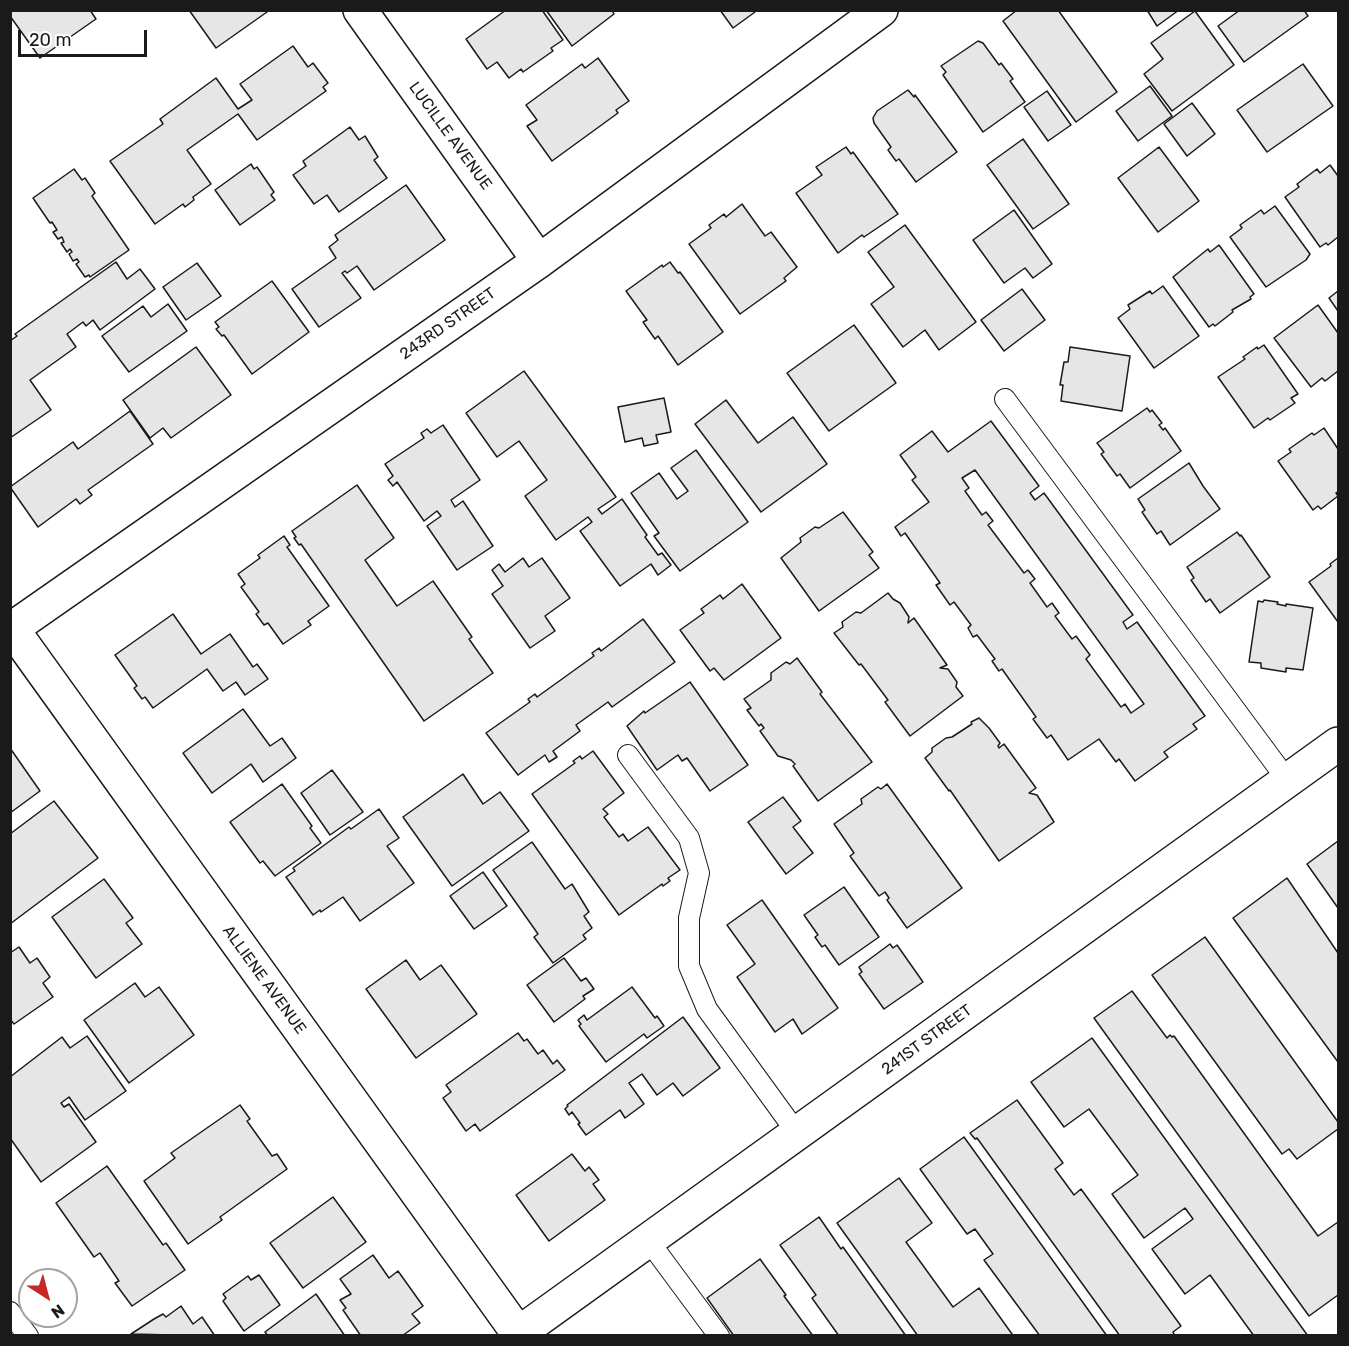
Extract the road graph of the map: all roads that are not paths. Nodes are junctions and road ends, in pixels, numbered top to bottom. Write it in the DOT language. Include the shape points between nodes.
graph roads {
  1 [pos="360,10"];
  2 [pos="881,10"];
  3 [pos="539,261"];
  4 [pos="1005,399"];
  5 [pos="11,628"];
  6 [pos="1338,744"];
  7 [pos="628,755"];
  8 [pos="1288,780"];
  9 [pos="797,1133"];
  10 [pos="648,1240"];
  11 [pos="10,1312"];
  12 [pos="28,1335"];
  13 [pos="518,1335"];
  14 [pos="719,1335"];
  1 -- 3 [label="street, LUCILLE AVENUE"];
  2 -- 3 [label="street, 243RD STREET"];
  3 -- 5 [label="street, 243RD STREET"];
  4 -- 8 [label="lane"];
  5 -- 13 [label="street, ALLIENE AVENUE"];
  6 -- 8 [label="street, 241ST STREET"];
  7 -- 9 [label="lane" via="691,847 699,873 689,918 689,966 706,1008"];
  8 -- 9 [label="street, 241ST STREET"];
  9 -- 10 [label="street, 241ST STREET"];
  10 -- 13 [label="street, 241ST STREET"];
  10 -- 14 [label="lane"];
  11 -- 12 [label="lane"];
}
